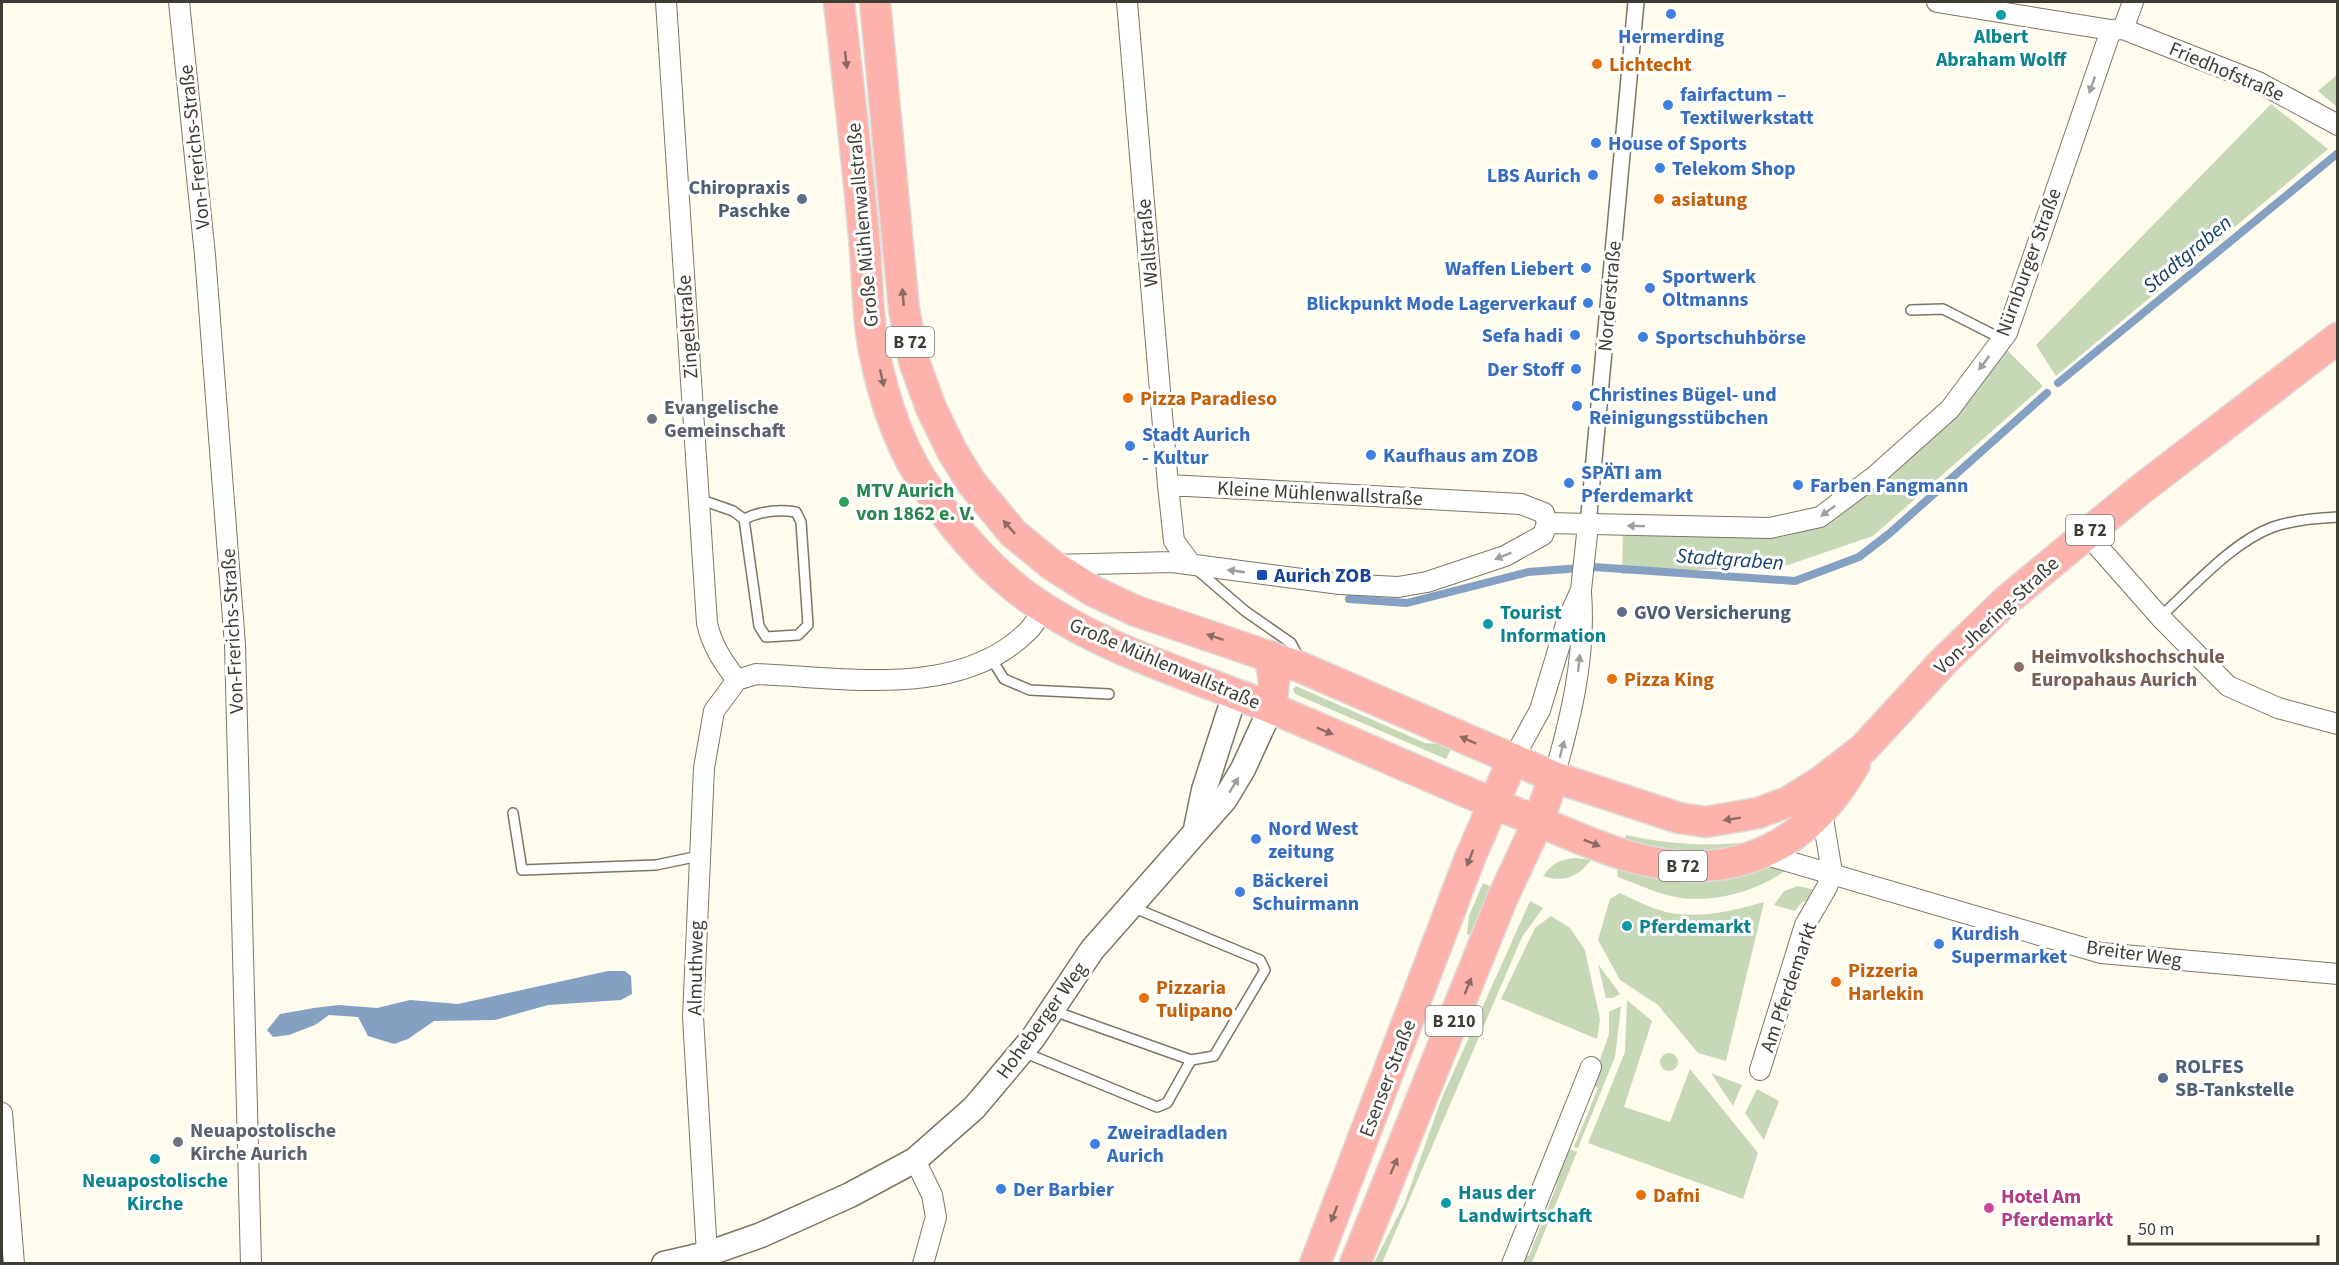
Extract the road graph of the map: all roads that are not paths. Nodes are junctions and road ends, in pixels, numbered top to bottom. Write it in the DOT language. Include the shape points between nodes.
graph roads {
  1 [pos="179,2"];
  2 [pos="666,2"];
  3 [pos="839,2"];
  4 [pos="875,2"];
  5 [pos="1127,2"];
  6 [pos="1636,2"];
  7 [pos="1937,2"];
  8 [pos="2133,2"];
  9 [pos="2117,30"];
  10 [pos="868,109"];
  11 [pos="2332,121"];
  12 [pos="880,224"];
  13 [pos="1911,310"];
  14 [pos="2337,338"];
  15 [pos="2002,339"];
  16 [pos="1168,484"];
  17 [pos="699,499"];
  18 [pos="2337,517"];
  19 [pos="744,519"];
  20 [pos="1547,523"];
  21 [pos="1588,525"];
  22 [pos="2086,533"];
  23 [pos="1191,564"];
  24 [pos="1052,565"];
  25 [pos="1582,588"];
  26 [pos="1044,609"];
  27 [pos="2160,618"];
  28 [pos="1270,656"];
  29 [pos="991,658"];
  30 [pos="1300,667"];
  31 [pos="733,684"];
  32 [pos="1109,694"];
  33 [pos="1235,694"];
  34 [pos="1271,708"];
  35 [pos="2337,724"];
  36 [pos="1864,748"];
  37 [pos="1513,759"];
  38 [pos="1554,777"];
  39 [pos="1492,804"];
  40 [pos="513,813"];
  41 [pos="1822,813"];
  42 [pos="1538,822"];
  43 [pos="1196,830"];
  44 [pos="1763,854"];
  45 [pos="699,855"];
  46 [pos="1832,872"];
  47 [pos="1130,906"];
  48 [pos="2337,974"];
  49 [pos="1052,1011"];
  50 [pos="1022,1052"];
  51 [pos="1191,1060"];
  52 [pos="1591,1067"];
  53 [pos="1760,1070"];
  54 [pos="2,1113"];
  55 [pos="915,1160"];
  56 [pos="6,1212"];
  57 [pos="707,1254"];
  58 [pos="14,1263"];
  59 [pos="251,1263"];
  60 [pos="664,1263"];
  61 [pos="923,1263"];
  62 [pos="1315,1263"];
  63 [pos="1354,1263"];
  64 [pos="1512,1263"];
  1 -- 59 [label="street, Von-Frerichs-Straße" via="205,255 235,645"];
  2 -- 17 [label="street, Zingelstraße"];
  3 -- 10 [label="main road, Große Mühlenwallstraße / B 72, one-way"];
  4 -- 10 [label="main road, Große Mühlenwallstraße / B 72"];
  5 -- 16 [label="street, Wallstraße"];
  6 -- 21 [label="street, Norderstraße"];
  7 -- 9 [label="street, Friedhofstraße"];
  8 -- 9 [label="street, Nürnburger Straße"];
  9 -- 11 [label="street, Friedhofstraße" via="2258,82"];
  9 -- 15 [label="street, Nürnburger Straße, one-way"];
  10 -- 12 [label="main road, Große Mühlenwallstraße / B 72"];
  24 -- 12 [label="main road, Große Mühlenwallstraße / B 72, one-way" via="1013,532 971,482 931,408 914,361"];
  12 -- 26 [label="main road, Große Mühlenwallstraße / B 72, one-way" via="871,333 901,440 944,513 978,553"];
  13 -- 15 [label="lane" via="1943,309"];
  14 -- 22 [label="main road, Von-Jhering-Straße / B 72"];
  15 -- 21 [label="street, Nürnburger Straße, one-way" via="1950,409 1875,476 1820,517 1770,528"];
  16 -- 20 [label="street, Kleine Mühlenwallstraße" via="1521,504 1544,513"];
  16 -- 23 [label="street" via="1174,541"];
  17 -- 19 [label="lane"];
  17 -- 31 [label="street, Zingelstraße" via="710,638"];
  18 -- 27 [label="lane" via="2272,527 2237,548"];
  19 -- 19 [label="lane" via="759,626 766,637 798,635 808,625 801,522 796,512 783,510"];
  20 -- 21 [label="street"];
  20 -- 23 [label="street, one-way" via="1543,535 1505,556 1427,582 1398,587 1323,582"];
  21 -- 25 [label="street, Norderstraße"];
  22 -- 27 [label="street"];
  22 -- 36 [label="main road, Von-Jhering-Straße / B 72" via="2007,600"];
  23 -- 24 [label="street"];
  23 -- 30 [label="lane" via="1245,611 1291,643 1299,655"];
  28 -- 24 [label="main road, Große Mühlenwallstraße / B 72, one-way" via="1136,612"];
  25 -- 37 [label="street, Norderstraße" via="1567,621 1540,710"];
  38 -- 25 [label="street, Norderstraße, one-way" via="1579,666"];
  26 -- 29 [label="street" via="1028,631"];
  26 -- 33 [label="main road, Große Mühlenwallstraße / B 72" via="1135,655"];
  27 -- 35 [label="street" via="2228,686 2278,708"];
  28 -- 30 [label="main road, Große Mühlenwallstraße / B 72"];
  28 -- 33 [label="main road, Hoheberger Weg" via="1250,672"];
  28 -- 34 [label="main road, Hoheberger Weg" via="1274,681"];
  29 -- 31 [label="street" via="951,672 905,680 756,674"];
  29 -- 32 [label="lane" via="1004,678 1030,690"];
  37 -- 30 [label="main road, Große Mühlenwallstraße / B 72, one-way"];
  31 -- 45 [label="street, Almuthweg" via="714,711 704,768"];
  33 -- 34 [label="main road, Große Mühlenwallstraße / B 72"];
  33 -- 43 [label="street, Hoheberger Weg" via="1204,789"];
  34 -- 39 [label="main road, Große Mühlenwallstraße / B 72, one-way"];
  43 -- 34 [label="street, Hoheberger Weg, one-way" via="1225,799"];
  36 -- 38 [label="main road, Von-Jhering-Straße / B 72, one-way" via="1788,802 1758,813 1706,822 1644,808"];
  36 -- 41 [label="main road, Von-Jhering-Straße / B 72"];
  37 -- 38 [label="main road, Große Mühlenwallstraße / B 72"];
  37 -- 39 [label="main road, Esenser Straße / B 210"];
  38 -- 42 [label="main road, Esenser Straße / B 210"];
  39 -- 42 [label="main road, Große Mühlenwallstraße / B 72"];
  39 -- 62 [label="main road, Esenser Straße / B 210, one-way"];
  40 -- 45 [label="lane" via="522,870 656,865"];
  41 -- 44 [label="main road, Von-Jhering-Straße / B 72"];
  41 -- 46 [label="street"];
  42 -- 44 [label="main road, Von-Jhering-Straße / B 72, one-way" via="1659,864 1704,866"];
  63 -- 42 [label="main road, Esenser Straße / B 210, one-way" via="1502,899"];
  43 -- 47 [label="street, Hoheberger Weg"];
  44 -- 46 [label="street, Breiter Weg"];
  45 -- 57 [label="street, Almuthweg" via="693,1017"];
  46 -- 48 [label="street, Breiter Weg" via="2101,953"];
  46 -- 53 [label="street, Am Pferdemarkt" via="1805,925"];
  47 -- 49 [label="street, Hoheberger Weg" via="1092,951"];
  47 -- 51 [label="lane" via="1260,960 1265,970 1214,1056"];
  49 -- 50 [label="street, Hoheberger Weg"];
  49 -- 51 [label="lane"];
  50 -- 51 [label="lane" via="1157,1107 1167,1103"];
  50 -- 55 [label="street, Hoheberger Weg" via="974,1108"];
  52 -- 64 [label="street"];
  54 -- 56 [label="street"];
  55 -- 57 [label="street, Hoheberger Weg" via="850,1195"];
  55 -- 61 [label="street" via="932,1195 936,1217"];
  56 -- 58 [label="street"];
  57 -- 60 [label="street, Hoheberger Weg"];
}
